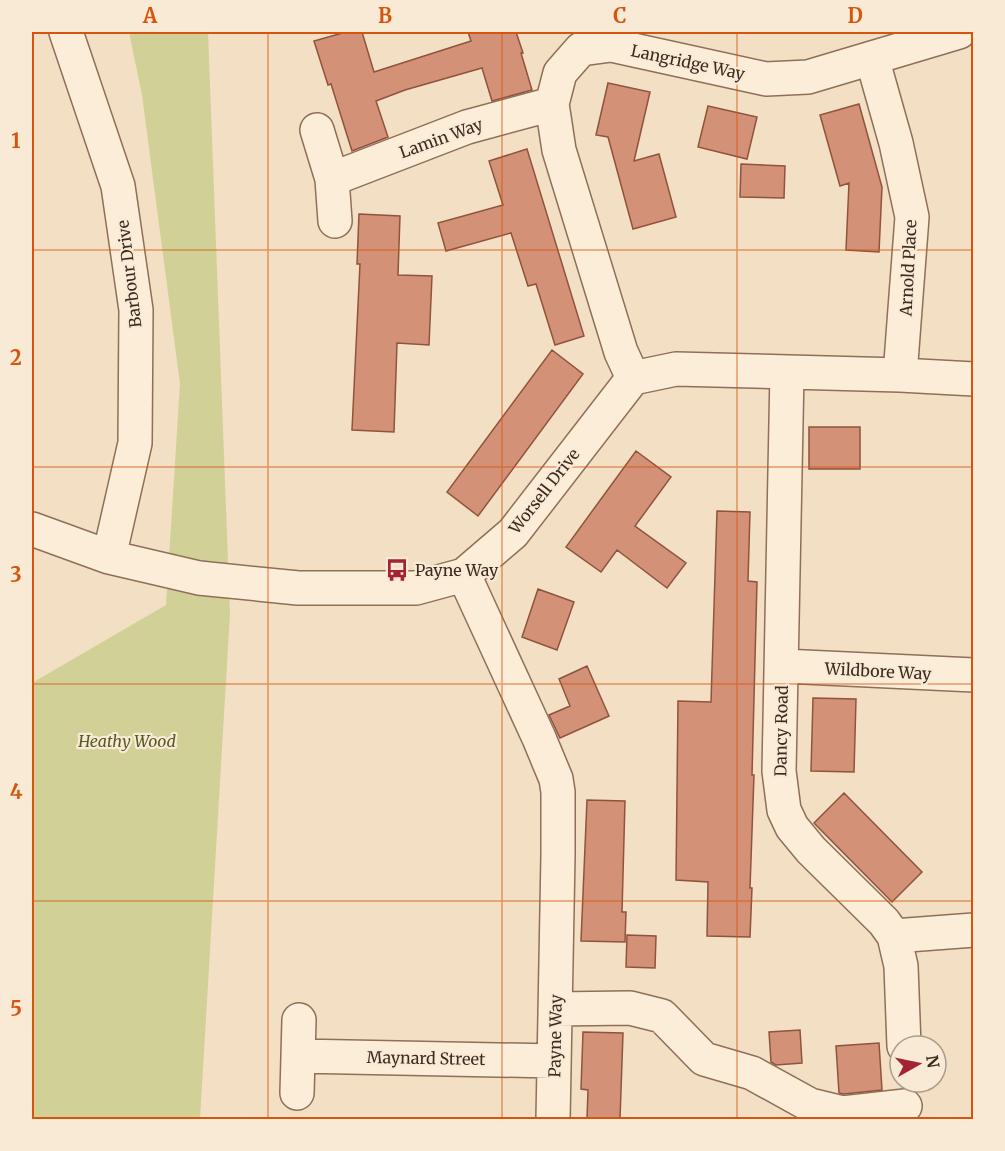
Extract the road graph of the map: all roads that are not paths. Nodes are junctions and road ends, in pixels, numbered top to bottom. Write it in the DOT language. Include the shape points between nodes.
graph roads {
  1 [pos="66,32"];
  2 [pos="959,32"];
  3 [pos="918,38"];
  4 [pos="872,58"];
  5 [pos="552,104"];
  6 [pos="317,130"];
  7 [pos="332,178"];
  8 [pos="335,221"];
  9 [pos="787,372"];
  10 [pos="900,375"];
  11 [pos="633,378"];
  12 [pos="974,379"];
  13 [pos="32,529"];
  14 [pos="109,557"];
  15 [pos="465,576"];
  16 [pos="783,666"];
  17 [pos="974,675"];
  18 [pos="974,930"];
  19 [pos="894,936"];
  20 [pos="555,1009"];
  21 [pos="299,1020"];
  22 [pos="904,1034"];
  23 [pos="298,1056"];
  24 [pos="554,1060"];
  25 [pos="297,1093"];
  26 [pos="905,1103"];
  27 [pos="553,1119"];
  1 -- 14 [label="street, Barbour Drive" via="118,186 136,310 135,443"];
  2 -- 3 [label="street, Langridge Way"];
  3 -- 4 [label="street, Langridge Way"];
  4 -- 5 [label="street, Langridge Way" via="808,76 766,79 611,45 581,49 560,73"];
  4 -- 10 [label="street, Arnold Place" via="912,217"];
  5 -- 7 [label="street, Lamin Way" via="467,127"];
  5 -- 11 [label="street, Langridge Way" via="559,150 621,352"];
  6 -- 7 [label="street"];
  7 -- 8 [label="street"];
  9 -- 10 [label="street"];
  9 -- 11 [label="street" via="676,369"];
  9 -- 16 [label="street, Dancy Road"];
  10 -- 12 [label="street"];
  11 -- 15 [label="street, Worsell Drive" via="513,533"];
  13 -- 14 [label="street, Worsell Drive"];
  14 -- 15 [label="street, Worsell Drive" via="199,578 298,588 416,588"];
  15 -- 20 [label="street, Payne Way" via="556,779"];
  16 -- 17 [label="street, Wildbore Way"];
  16 -- 19 [label="street, Dancy Road" via="779,771 784,810 811,850"];
  18 -- 19 [label="street"];
  19 -- 22 [label="street, Dancy Road" via="901,966"];
  20 -- 24 [label="street, Payne Way"];
  20 -- 26 [label="street" via="630,1008 662,1016 704,1059 752,1073 810,1105 843,1113"];
  21 -- 23 [label="street"];
  23 -- 24 [label="street, Maynard Street"];
  23 -- 25 [label="street"];
  24 -- 27 [label="street, Payne Way"];
}
